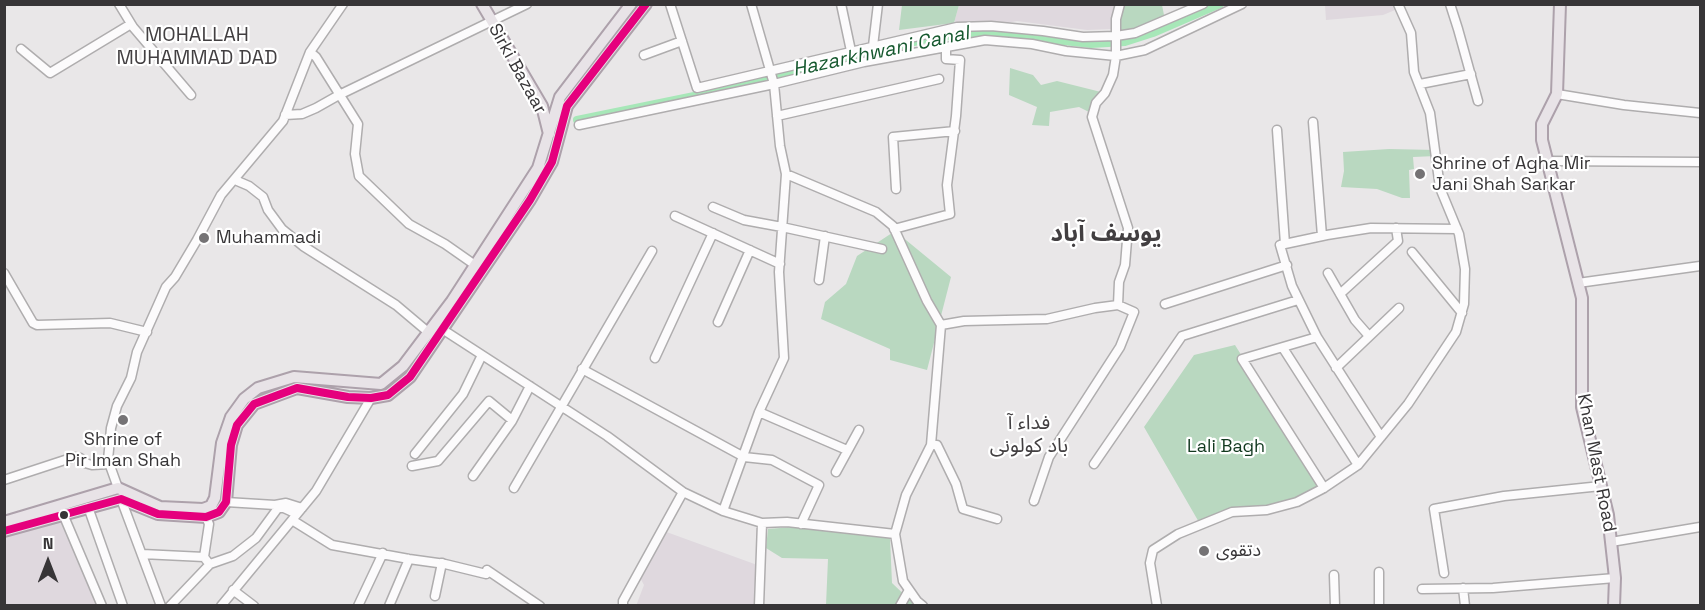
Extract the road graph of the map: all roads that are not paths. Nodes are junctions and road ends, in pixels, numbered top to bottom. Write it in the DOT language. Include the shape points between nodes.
graph roads {
  1 [pos="118,4"];
  2 [pos="344,4"];
  3 [pos="482,4"];
  4 [pos="527,4"];
  5 [pos="631,4"];
  6 [pos="646,4"];
  7 [pos="670,4"];
  8 [pos="751,4"];
  9 [pos="841,4"];
  10 [pos="878,4"];
  11 [pos="1120,4"];
  12 [pos="1203,4"];
  13 [pos="1242,4"];
  14 [pos="1398,4"];
  15 [pos="1450,4"];
  16 [pos="1560,4"];
  17 [pos="491,21"];
  18 [pos="131,24"];
  19 [pos="1116,36"];
  20 [pos="682,41"];
  21 [pos="873,46"];
  22 [pos="946,47"];
  23 [pos="21,49"];
  24 [pos="850,51"];
  25 [pos="310,52"];
  26 [pos="644,55"];
  27 [pos="1116,56"];
  28 [pos="770,71"];
  29 [pos="1471,75"];
  30 [pos="939,79"];
  31 [pos="774,84"];
  32 [pos="1420,84"];
  33 [pos="1557,94"];
  34 [pos="191,95"];
  35 [pos="339,95"];
  36 [pos="1478,100"];
  37 [pos="563,105"];
  38 [pos="1701,113"];
  39 [pos="285,115"];
  40 [pos="777,116"];
  41 [pos="1313,122"];
  42 [pos="579,125"];
  43 [pos="1277,130"];
  44 [pos="955,131"];
  45 [pos="555,135"];
  46 [pos="1547,161"];
  47 [pos="1701,162"];
  48 [pos="786,174"];
  49 [pos="235,180"];
  50 [pos="896,189"];
  51 [pos="525,197"];
  52 [pos="713,207"];
  53 [pos="675,216"];
  54 [pos="782,226"];
  55 [pos="1396,228"];
  56 [pos="1457,229"];
  57 [pos="894,230"];
  58 [pos="713,233"];
  59 [pos="825,236"];
  60 [pos="1322,236"];
  61 [pos="1285,244"];
  62 [pos="882,249"];
  63 [pos="750,250"];
  64 [pos="652,251"];
  65 [pos="1412,252"];
  66 [pos="780,264"];
  67 [pos="475,265"];
  68 [pos="1287,265"];
  69 [pos="1701,266"];
  70 [pos="4,273"];
  71 [pos="1328,273"];
  72 [pos="819,280"];
  73 [pos="1578,284"];
  74 [pos="1340,294"];
  75 [pos="1298,300"];
  76 [pos="1166,304"];
  77 [pos="1118,305"];
  78 [pos="1399,308"];
  79 [pos="1462,313"];
  80 [pos="718,322"];
  81 [pos="941,325"];
  82 [pos="442,329"];
  83 [pos="147,332"];
  84 [pos="428,332"];
  85 [pos="1369,336"];
  86 [pos="1317,337"];
  87 [pos="1283,348"];
  88 [pos="483,355"];
  89 [pos="656,358"];
  90 [pos="1336,368"];
  91 [pos="582,369"];
  92 [pos="296,382"];
  93 [pos="530,386"];
  94 [pos="371,398"];
  95 [pos="561,406"];
  96 [pos="759,412"];
  97 [pos="512,420"];
  98 [pos="859,430"];
  99 [pos="1381,437"];
  100 [pos="931,445"];
  101 [pos="847,450"];
  102 [pos="415,454"];
  103 [pos="744,457"];
  104 [pos="109,464"];
  105 [pos="1094,464"];
  106 [pos="1358,465"];
  107 [pos="412,466"];
  108 [pos="836,472"];
  109 [pos="473,476"];
  110 [pos="4,480"];
  111 [pos="1601,486"];
  112 [pos="514,488"];
  113 [pos="1324,488"];
  114 [pos="683,492"];
  115 [pos="119,493"];
  116 [pos="1034,501"];
  117 [pos="226,502"];
  118 [pos="88,507"];
  119 [pos="723,511"];
  120 [pos="204,513"];
  121 [pos="63,514"];
  122 [pos="297,514"];
  123 [pos="997,519"];
  124 [pos="4,522"];
  125 [pos="762,523"];
  126 [pos="801,524"];
  127 [pos="1701,527"];
  128 [pos="4,531"];
  129 [pos="895,534"];
  130 [pos="1611,542"];
  131 [pos="383,553"];
  132 [pos="142,554"];
  133 [pos="409,559"];
  134 [pos="207,560"];
  135 [pos="442,563"];
  136 [pos="1378,572"];
  137 [pos="1444,573"];
  138 [pos="1334,575"];
  139 [pos="1615,578"];
  140 [pos="1463,588"];
  141 [pos="1422,589"];
  142 [pos="233,590"];
  143 [pos="909,590"];
  144 [pos="435,596"];
  145 [pos="102,606"];
  146 [pos="123,606"];
  147 [pos="161,606"];
  148 [pos="170,606"];
  149 [pos="221,606"];
  150 [pos="254,606"];
  151 [pos="358,606"];
  152 [pos="388,606"];
  153 [pos="540,606"];
  154 [pos="622,606"];
  155 [pos="759,606"];
  156 [pos="900,606"];
  157 [pos="923,606"];
  158 [pos="1157,606"];
  159 [pos="1335,606"];
  160 [pos="1379,606"];
  161 [pos="1466,606"];
  162 [pos="1614,606"];
  1 -- 18 [label="street"];
  2 -- 25 [label="street"];
  3 -- 17 [label="main road, Sirki Bazaar"];
  4 -- 17 [label="street"];
  5 -- 37 [label="main road" via="560,98"];
  6 -- 37 [label="main road"];
  7 -- 20 [label="street"];
  8 -- 28 [label="street"];
  9 -- 24 [label="street"];
  10 -- 21 [label="street"];
  11 -- 19 [label="street"];
  12 -- 19 [label="street" via="1135,33"];
  13 -- 27 [label="street" via="1145,50"];
  14 -- 32 [label="street" via="1411,33 1414,72"];
  15 -- 29 [label="street"];
  16 -- 33 [label="main road, Khan Mast Road"];
  17 -- 35 [label="street"];
  17 -- 45 [label="main road, Sirki Bazaar" via="542,105"];
  18 -- 23 [label="street" via="50,74"];
  18 -- 34 [label="street"];
  19 -- 21 [label="street" via="957,27"];
  19 -- 27 [label="street"];
  20 -- 26 [label="street"];
  20 -- 28 [label="street" via="697,88"];
  21 -- 24 [label="street"];
  22 -- 27 [label="street" via="985,39"];
  22 -- 31 [label="street"];
  22 -- 44 [label="street" via="946,59 960,60"];
  24 -- 28 [label="street"];
  25 -- 35 [label="street"];
  25 -- 39 [label="street"];
  27 -- 77 [label="street" via="1113,75 1092,117 1128,228"];
  28 -- 31 [label="street"];
  29 -- 32 [label="street"];
  29 -- 36 [label="street"];
  30 -- 40 [label="street"];
  31 -- 40 [label="street"];
  31 -- 42 [label="street"];
  32 -- 56 [label="street" via="1430,113 1440,188"];
  33 -- 38 [label="street"];
  33 -- 46 [label="main road, Khan Mast Road" via="1542,124"];
  35 -- 39 [label="street" via="302,114"];
  35 -- 67 [label="street" via="358,124 355,154 359,176 409,224"];
  37 -- 45 [label="main road"];
  39 -- 49 [label="street"];
  40 -- 48 [label="street"];
  41 -- 60 [label="street"];
  43 -- 61 [label="street"];
  44 -- 50 [label="street" via="893,137"];
  44 -- 57 [label="street" via="946,185 950,214"];
  45 -- 51 [label="main road"];
  46 -- 47 [label="street"];
  46 -- 73 [label="main road, Khan Mast Road"];
  48 -- 54 [label="street"];
  48 -- 57 [label="street" via="876,212"];
  49 -- 83 [label="street" via="166,288"];
  49 -- 84 [label="street" via="263,197 282,229 294,239 396,305"];
  51 -- 67 [label="main road"];
  51 -- 82 [label="main road"];
  52 -- 54 [label="street" via="744,220"];
  53 -- 58 [label="street"];
  54 -- 59 [label="street"];
  54 -- 66 [label="street"];
  55 -- 56 [label="street"];
  55 -- 60 [label="street"];
  55 -- 74 [label="street" via="1398,241"];
  56 -- 79 [label="street" via="1466,269"];
  57 -- 81 [label="street"];
  58 -- 63 [label="street"];
  58 -- 89 [label="street"];
  59 -- 62 [label="street"];
  59 -- 72 [label="street"];
  60 -- 61 [label="street"];
  61 -- 68 [label="street" via="1280,245"];
  63 -- 66 [label="street"];
  63 -- 80 [label="street"];
  64 -- 91 [label="street"];
  65 -- 79 [label="street"];
  66 -- 96 [label="street" via="784,358"];
  67 -- 84 [label="main road"];
  68 -- 75 [label="street"];
  68 -- 76 [label="street"];
  69 -- 73 [label="street"];
  70 -- 83 [label="street" via="37,325 110,323"];
  71 -- 74 [label="street"];
  73 -- 111 [label="main road, Khan Mast Road" via="1582,298 1582,407"];
  74 -- 85 [label="street"];
  75 -- 86 [label="street"];
  75 -- 105 [label="street" via="1182,336"];
  77 -- 81 [label="street" via="1047,319"];
  77 -- 116 [label="street" via="1134,312 1120,347 1049,457"];
  78 -- 85 [label="street"];
  79 -- 99 [label="street" via="1456,332"];
  81 -- 100 [label="street"];
  82 -- 88 [label="street"];
  82 -- 94 [label="main road" via="410,377 388,395"];
  83 -- 104 [label="street" via="117,406 110,434"];
  84 -- 92 [label="main road" via="404,366 381,384"];
  85 -- 90 [label="street"];
  86 -- 87 [label="street"];
  86 -- 90 [label="street"];
  87 -- 106 [label="street"];
  87 -- 113 [label="street" via="1242,360"];
  88 -- 93 [label="street"];
  88 -- 102 [label="street" via="463,394"];
  90 -- 99 [label="street"];
  91 -- 95 [label="street"];
  91 -- 103 [label="street"];
  92 -- 94 [label="main road" via="348,397"];
  92 -- 117 [label="main road" via="254,404 237,424 231,445"];
  92 -- 120 [label="main road" via="258,388 236,409 222,443 215,498"];
  93 -- 95 [label="street"];
  93 -- 97 [label="street"];
  94 -- 122 [label="street" via="316,491"];
  95 -- 112 [label="street"];
  95 -- 114 [label="street"];
  96 -- 101 [label="street"];
  96 -- 103 [label="street"];
  97 -- 107 [label="street" via="489,401 438,461"];
  97 -- 109 [label="street"];
  98 -- 101 [label="street"];
  99 -- 106 [label="street"];
  100 -- 123 [label="street" via="938,445 963,509"];
  100 -- 129 [label="street" via="906,495"];
  101 -- 108 [label="street"];
  103 -- 119 [label="street"];
  103 -- 126 [label="street" via="772,460 819,486"];
  104 -- 110 [label="street" via="92,465 74,457"];
  104 -- 115 [label="street"];
  106 -- 113 [label="street"];
  111 -- 130 [label="main road, Khan Mast Road"];
  111 -- 137 [label="street" via="1504,496 1434,509"];
  113 -- 158 [label="street" via="1297,502 1267,510 1232,512 1162,543 1153,550 1150,563"];
  114 -- 119 [label="street"];
  114 -- 154 [label="street"];
  115 -- 118 [label="main road"];
  115 -- 120 [label="main road" via="160,507"];
  115 -- 124 [label="main road"];
  115 -- 132 [label="street"];
  117 -- 120 [label="main road" via="219,513"];
  117 -- 122 [label="street" via="286,503"];
  118 -- 121 [label="main road"];
  118 -- 146 [label="street"];
  119 -- 125 [label="street"];
  120 -- 134 [label="street" via="209,524"];
  121 -- 128 [label="main road"];
  121 -- 145 [label="street"];
  122 -- 131 [label="street" via="332,545"];
  122 -- 134 [label="street" via="278,508 256,538 233,556"];
  122 -- 142 [label="street"];
  125 -- 126 [label="street"];
  125 -- 155 [label="street"];
  126 -- 129 [label="street"];
  127 -- 130 [label="street"];
  129 -- 143 [label="street" via="903,581"];
  130 -- 139 [label="main road, Khan Mast Road"];
  131 -- 133 [label="street"];
  131 -- 151 [label="street"];
  132 -- 134 [label="street"];
  132 -- 147 [label="street"];
  133 -- 135 [label="street"];
  133 -- 152 [label="street"];
  134 -- 148 [label="street"];
  135 -- 144 [label="street"];
  135 -- 153 [label="street" via="486,574 487,570"];
  136 -- 160 [label="street"];
  138 -- 159 [label="street"];
  139 -- 140 [label="street"];
  139 -- 162 [label="main road, Khan Mast Road"];
  140 -- 141 [label="street"];
  140 -- 161 [label="street"];
  142 -- 149 [label="street"];
  142 -- 150 [label="street"];
  143 -- 156 [label="street"];
  143 -- 157 [label="street"];
}
